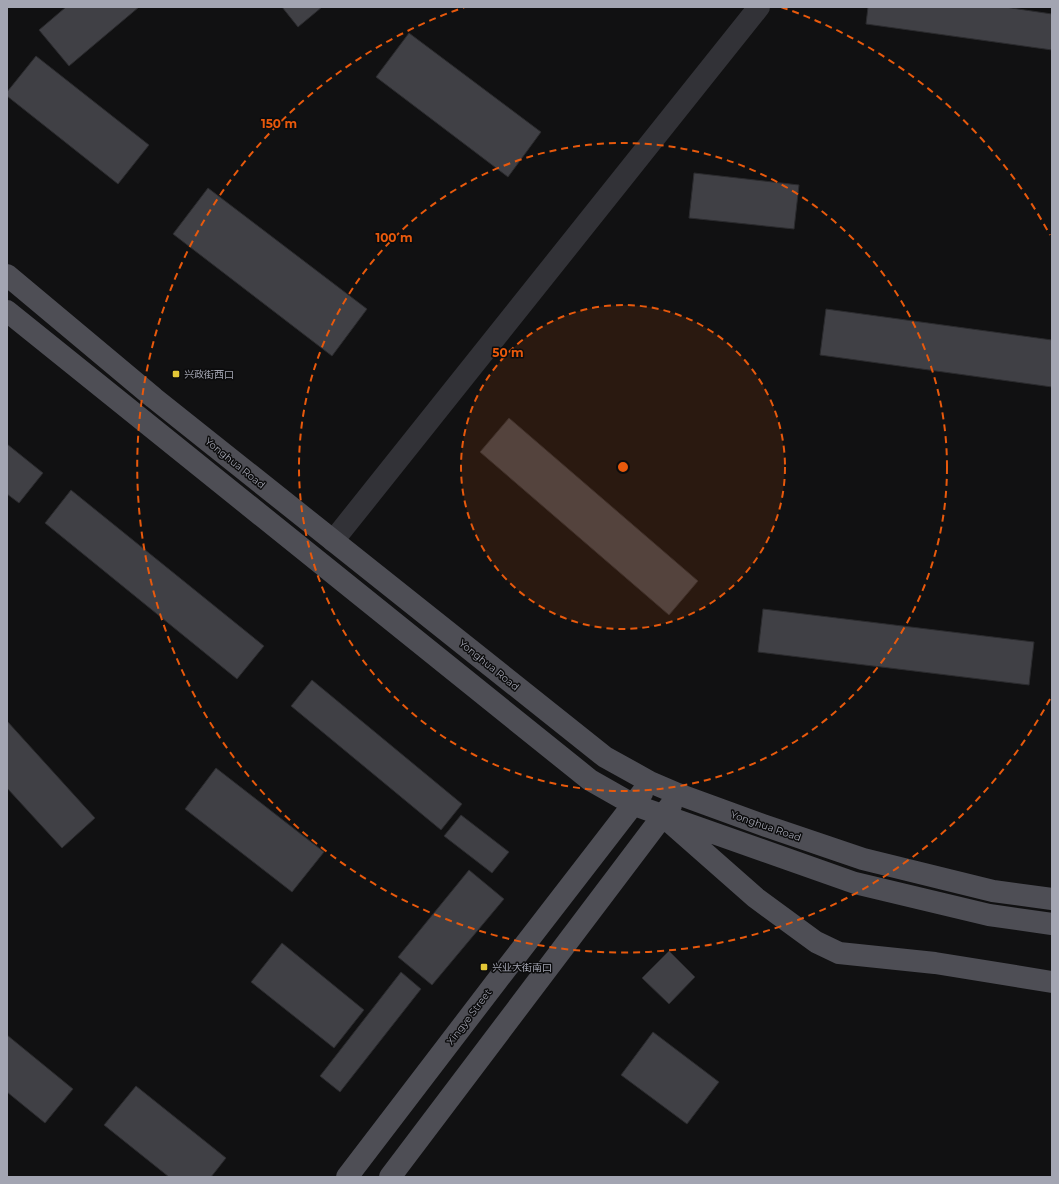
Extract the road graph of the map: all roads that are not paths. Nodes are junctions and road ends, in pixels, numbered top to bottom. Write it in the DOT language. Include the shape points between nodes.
graph roads {
  1 [pos="759,7"];
  2 [pos="7,275"];
  3 [pos="7,311"];
  4 [pos="333,541"];
  5 [pos="650,782"];
  6 [pos="678,794"];
  7 [pos="634,805"];
  8 [pos="663,816"];
  9 [pos="1052,899"];
  10 [pos="1052,924"];
  11 [pos="1052,982"];
  12 [pos="347,1177"];
  13 [pos="390,1177"];
  1 -- 4 [label="street"];
  2 -- 4 [label="main road, Yonghua Road" via="154,398"];
  3 -- 7 [label="main road" via="590,780"];
  4 -- 5 [label="main road, Yonghua Road" via="605,757"];
  5 -- 6 [label="main road, Yonghua Road"];
  5 -- 7 [label="main road, Xingye Street"];
  6 -- 8 [label="main road"];
  6 -- 9 [label="main road, Yonghua Road" via="864,859 993,891"];
  7 -- 8 [label="main road"];
  7 -- 12 [label="main road, Xingye Street"];
  8 -- 10 [label="main road" via="855,883 989,915"];
  8 -- 11 [label="main road" via="756,898 816,942 839,953 935,963"];
  8 -- 13 [label="main road"];
}
